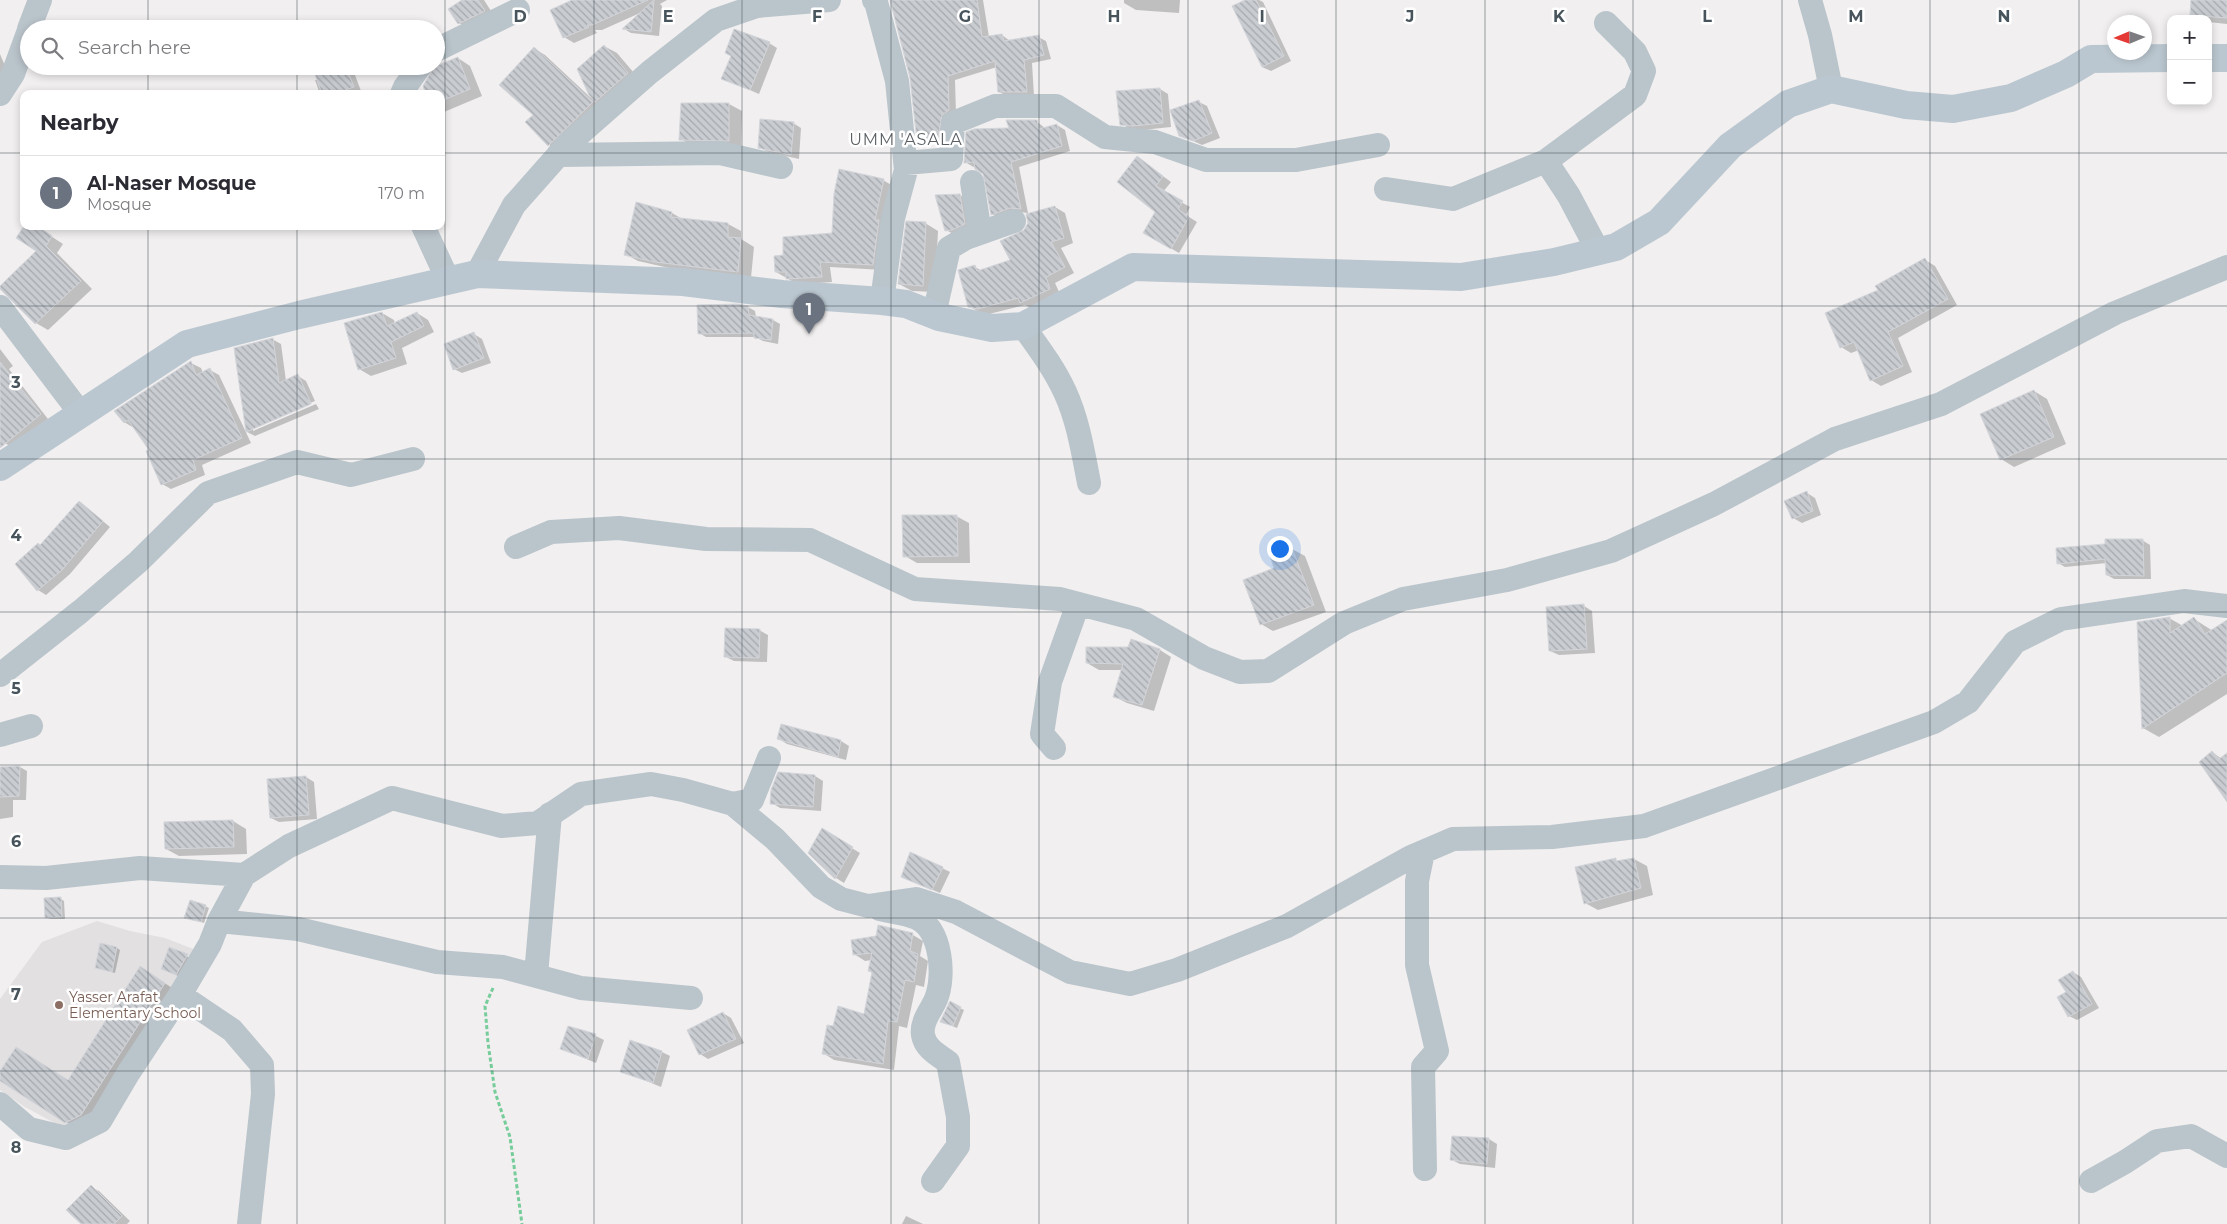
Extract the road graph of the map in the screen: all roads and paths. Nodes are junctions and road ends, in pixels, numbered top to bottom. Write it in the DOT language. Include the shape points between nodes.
graph roads {
  1 [pos="40,0"];
  2 [pos="829,0"];
  3 [pos="874,0"];
  4 [pos="1810,0"];
  5 [pos="762,3"];
  6 [pos="518,10"];
  7 [pos="32,20"];
  8 [pos="1606,23"];
  9 [pos="445,46"];
  10 [pos="20,54"];
  11 [pos="2167,58"];
  12 [pos="2212,58"];
  13 [pos="2227,58"];
  14 [pos="413,75"];
  15 [pos="1831,89"];
  16 [pos="403,90"];
  17 [pos="0,94"];
  18 [pos="1378,145"];
  19 [pos="558,155"];
  20 [pos="1546,161"];
  21 [pos="906,163"];
  22 [pos="780,167"];
  23 [pos="972,182"];
  24 [pos="1386,189"];
  25 [pos="1014,221"];
  26 [pos="425,230"];
  27 [pos="980,233"];
  28 [pos="1598,251"];
  29 [pos="2227,266"];
  30 [pos="477,274"];
  31 [pos="448,280"];
  32 [pos="882,301"];
  33 [pos="0,308"];
  34 [pos="934,315"];
  35 [pos="1022,326"];
  36 [pos="81,414"];
  37 [pos="413,459"];
  38 [pos="0,467"];
  39 [pos="1089,483"];
  40 [pos="516,547"];
  41 [pos="1078,604"];
  42 [pos="2227,606"];
  43 [pos="0,675"];
  44 [pos="31,726"];
  45 [pos="0,735"];
  46 [pos="1054,748"];
  47 [pos="769,758"];
  48 [pos="733,804"];
  49 [pos="550,814"];
  50 [pos="1424,852"];
  51 [pos="244,875"];
  52 [pos="0,877"];
  53 [pos="868,906"];
  54 [pos="218,921"];
  55 [pos="503,967"];
  56 [pos="536,975"];
  57 [pos="180,995"];
  58 [pos="691,998"];
  59 [pos="0,1104"];
  60 [pos="2227,1156"];
  61 [pos="1424,1170"];
  62 [pos="934,1181"];
  63 [pos="2091,1181"];
  64 [pos="249,1224"];
  65 [pos="522,1224"];
  1 -- 7 [label="street"];
  2 -- 5 [label="street"];
  3 -- 21 [label="street" via="897,81"];
  4 -- 15 [label="street"];
  5 -- 19 [label="street" via="716,20 650,72"];
  6 -- 9 [label="street"];
  8 -- 20 [label="street" via="1635,52 1644,71 1635,94"];
  10 -- 17 [label="street" via="13,74"];
  11 -- 15 [label="street" via="2091,59 2066,74 2011,98 1953,109 1906,105"];
  12 -- 13 [label="street"];
  14 -- 16 [label="street"];
  15 -- 28 [label="street" via="1788,104 1730,146 1659,222 1616,247"];
  18 -- 21 [label="street" via="1296,160 1206,160 1155,142 1105,137 1056,106 994,106 954,123 951,159"];
  19 -- 22 [label="street" via="720,153"];
  19 -- 30 [label="street" via="514,205"];
  20 -- 24 [label="street" via="1453,200"];
  20 -- 28 [label="street"];
  21 -- 32 [label="street" via="893,218"];
  23 -- 27 [label="street"];
  25 -- 27 [label="street"];
  26 -- 31 [label="street"];
  27 -- 34 [label="street" via="949,248"];
  28 -- 35 [label="street" via="1554,262 1461,277 1133,267"];
  29 -- 41 [label="street" via="2115,313 1941,404 1835,440 1714,504 1611,551 1507,580 1403,599 1344,623 1268,671 1240,672 1204,658 1136,619"];
  30 -- 31 [label="street"];
  30 -- 32 [label="street" via="683,282 782,294"];
  31 -- 36 [label="street" via="187,344"];
  32 -- 34 [label="street" via="906,304"];
  33 -- 36 [label="street"];
  34 -- 35 [label="street" via="992,328"];
  35 -- 39 [label="street" via="1065,392 1080,438"];
  36 -- 38 [label="street"];
  37 -- 43 [label="street" via="351,475 297,462 208,492 138,562"];
  40 -- 41 [label="street" via="551,532 619,528 706,539 810,540 915,589 1060,599"];
  41 -- 46 [label="street" via="1050,682 1042,734"];
  42 -- 50 [label="street" via="2184,602 2061,619 2015,642 1968,702 1934,722 1644,826 1552,837 1453,838"];
  44 -- 45 [label="street"];
  47 -- 48 [label="street" via="752,800"];
  48 -- 49 [label="street" via="651,784 581,794"];
  48 -- 53 [label="street" via="775,839 821,887 841,899"];
  49 -- 51 [label="street" via="538,823 502,826 392,798 289,846"];
  49 -- 56 [label="street"];
  50 -- 53 [label="street" via="1287,926 1177,970 1130,984 1070,972 956,912 916,899"];
  50 -- 61 [label="street" via="1418,881 1417,965 1437,1052 1423,1067"];
  51 -- 52 [label="street" via="140,868 46,878"];
  51 -- 54 [label="street"];
  53 -- 62 [label="street" via="918,919 932,933 939,956 940,978 936,998 924,1022 923,1036 930,1050 948,1062 958,1117 958,1146"];
  54 -- 55 [label="street" via="298,929 437,962"];
  54 -- 57 [label="street" via="210,944"];
  55 -- 56 [label="street"];
  55 -- 65 [label="path" via="485,1006 495,1092 510,1137"];
  56 -- 58 [label="street" via="582,988"];
  57 -- 59 [label="street" via="100,1122 66,1138 29,1129"];
  57 -- 64 [label="street" via="232,1030 262,1065"];
  60 -- 63 [label="street" via="2191,1136 2157,1141"];
}
